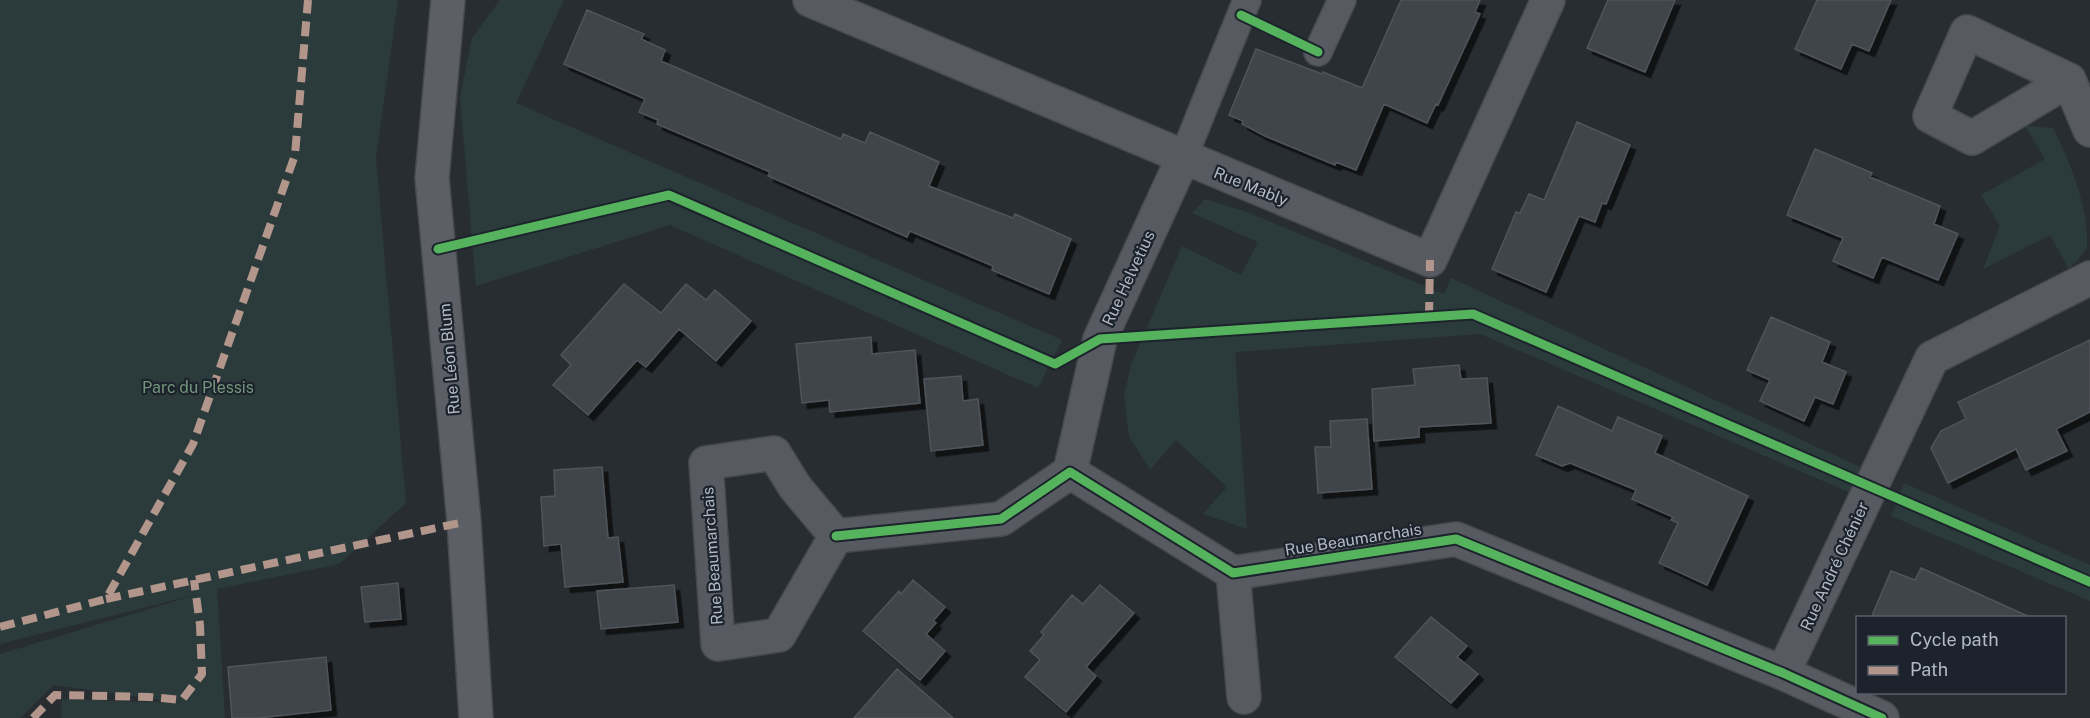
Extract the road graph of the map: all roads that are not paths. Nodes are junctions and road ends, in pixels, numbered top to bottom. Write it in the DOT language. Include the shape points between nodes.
graph roads {
  1 [pos="448,0"];
  2 [pos="810,0"];
  3 [pos="1247,0"];
  4 [pos="1342,0"];
  5 [pos="1548,0"];
  6 [pos="847,7"];
  7 [pos="1318,52"];
  8 [pos="2069,80"];
  9 [pos="2090,130"];
  10 [pos="1183,158"];
  11 [pos="2090,278"];
  12 [pos="1070,472"];
  13 [pos="836,536"];
  14 [pos="1233,573"];
  15 [pos="1783,673"];
  16 [pos="1244,697"];
  17 [pos="476,718"];
  18 [pos="1882,718"];
  1 -- 17 [label="street, Rue Léon Blum" via="432,178 464,522"];
  2 -- 6 [label="street, Rue Mably"];
  3 -- 10 [label="lane"];
  4 -- 7 [label="lane"];
  5 -- 10 [label="street, Rue Mably" via="1430,260"];
  6 -- 10 [label="street, Rue Mably"];
  8 -- 9 [label="street"];
  10 -- 12 [label="street, Rue Helvetius" via="1100,339"];
  11 -- 15 [label="street, Rue André Chénier" via="1932,358"];
  12 -- 13 [label="street" via="1001,519"];
  12 -- 14 [label="street"];
  13 -- 13 [label="street, Rue Beaumarchais" via="779,635 718,644 706,463 774,453 795,487"];
  14 -- 15 [label="street, Rue Beaumarchais" via="1456,538"];
  14 -- 16 [label="street"];
  15 -- 18 [label="street, Rue Beaumarchais"];
}
